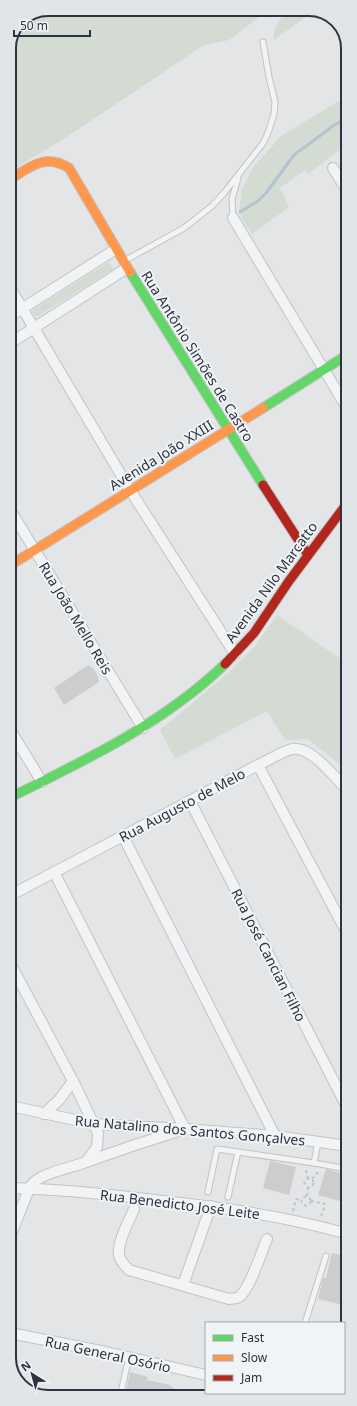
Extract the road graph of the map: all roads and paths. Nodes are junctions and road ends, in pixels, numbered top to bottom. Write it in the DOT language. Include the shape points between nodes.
graph roads {
  1 [pos="263,42"];
  2 [pos="333,168"];
  3 [pos="240,174"];
  4 [pos="16,176"];
  5 [pos="341,181"];
  6 [pos="233,218"];
  7 [pos="116,250"];
  8 [pos="125,265"];
  9 [pos="16,298"];
  10 [pos="22,309"];
  11 [pos="16,313"];
  12 [pos="34,329"];
  13 [pos="16,340"];
  14 [pos="341,359"];
  15 [pos="324,369"];
  16 [pos="341,397"];
  17 [pos="227,431"];
  18 [pos="130,490"];
  19 [pos="341,511"];
  20 [pos="16,519"];
  21 [pos="35,550"];
  22 [pos="308,555"];
  23 [pos="16,562"];
  24 [pos="235,654"];
  25 [pos="143,728"];
  26 [pos="16,739"];
  27 [pos="258,765"];
  28 [pos="42,782"];
  29 [pos="341,784"];
  30 [pos="16,795"];
  31 [pos="190,801"];
  32 [pos="123,836"];
  33 [pos="54,872"];
  34 [pos="16,893"];
  35 [pos="341,922"];
  36 [pos="16,972"];
  37 [pos="74,1081"];
  38 [pos="341,1095"];
  39 [pos="16,1107"];
  40 [pos="44,1114"];
  41 [pos="94,1124"];
  42 [pos="185,1129"];
  43 [pos="275,1136"];
  44 [pos="318,1142"];
  45 [pos="341,1145"];
  46 [pos="97,1147"];
  47 [pos="238,1152"];
  48 [pos="109,1154"];
  49 [pos="85,1163"];
  50 [pos="314,1163"];
  51 [pos="341,1168"];
  52 [pos="308,1187"];
  53 [pos="16,1188"];
  54 [pos="29,1188"];
  55 [pos="208,1192"];
  56 [pos="307,1196"];
  57 [pos="228,1197"];
  58 [pos="302,1200"];
  59 [pos="311,1202"];
  60 [pos="211,1206"];
  61 [pos="134,1210"];
  62 [pos="300,1212"];
  63 [pos="314,1215"];
  64 [pos="16,1222"];
  65 [pos="341,1232"];
  66 [pos="267,1239"];
  67 [pos="326,1256"];
  68 [pos="183,1285"];
  69 [pos="305,1322"];
  70 [pos="16,1334"];
  71 [pos="129,1357"];
  72 [pos="205,1376"];
  73 [pos="122,1390"];
  1 -- 3 [label="lane" via="275,102 274,114 264,142"];
  2 -- 5 [label="street"];
  3 -- 6 [label="lane" via="232,199"];
  3 -- 8 [label="lane" via="212,206 197,218"];
  4 -- 7 [label="street, Rua Antônio Simões de Castro" via="37,163 46,161 62,163 69,168"];
  6 -- 15 [label="street"];
  7 -- 8 [label="street, Rua Antônio Simões de Castro"];
  7 -- 10 [label="street"];
  8 -- 12 [label="street"];
  8 -- 17 [label="street, Rua Antônio Simões de Castro"];
  9 -- 10 [label="street"];
  10 -- 11 [label="street"];
  10 -- 12 [label="street"];
  12 -- 13 [label="street"];
  12 -- 18 [label="street"];
  14 -- 15 [label="street, Avenida João XXIII"];
  15 -- 16 [label="street"];
  15 -- 17 [label="street, Avenida João XXIII"];
  17 -- 18 [label="street, Avenida João XXIII"];
  17 -- 22 [label="street, Rua Antônio Simões de Castro"];
  18 -- 21 [label="street, Avenida João XXIII"];
  18 -- 24 [label="street"];
  19 -- 22 [label="street, Avenida Nilo Marcatto"];
  20 -- 21 [label="street, Rua João Mello Reis"];
  21 -- 23 [label="street, Avenida João XXIII"];
  21 -- 25 [label="street, Rua João Mello Reis"];
  22 -- 24 [label="street, Avenida Nilo Marcatto" via="246,644"];
  24 -- 25 [label="street, Avenida Nilo Marcatto" via="198,689"];
  25 -- 28 [label="street, Avenida Nilo Marcatto"];
  26 -- 28 [label="street"];
  27 -- 29 [label="street, Rua Augusto de Melo" via="297,748 310,753"];
  27 -- 31 [label="street, Rua Augusto de Melo"];
  27 -- 35 [label="street"];
  28 -- 30 [label="street, Avenida Nilo Marcatto"];
  31 -- 32 [label="street, Rua Augusto de Melo"];
  31 -- 38 [label="street, Rua José Cancian Filho"];
  32 -- 33 [label="street, Rua Augusto de Melo"];
  32 -- 43 [label="street"];
  33 -- 34 [label="street, Rua Augusto de Melo"];
  33 -- 42 [label="street"];
  36 -- 37 [label="street"];
  37 -- 40 [label="street"];
  37 -- 41 [label="street"];
  39 -- 40 [label="street, Rua Natalino dos Santos Gonçalves"];
  40 -- 41 [label="street, Rua Natalino dos Santos Gonçalves"];
  41 -- 42 [label="street, Rua Natalino dos Santos Gonçalves"];
  41 -- 46 [label="street" via="98,1134"];
  42 -- 43 [label="street, Rua Natalino dos Santos Gonçalves"];
  42 -- 48 [label="street"];
  43 -- 44 [label="street, Rua Natalino dos Santos Gonçalves"];
  44 -- 45 [label="street, Rua Natalino dos Santos Gonçalves"];
  44 -- 50 [label="lane"];
  46 -- 48 [label="street"];
  46 -- 49 [label="street"];
  47 -- 50 [label="lane"];
  47 -- 55 [label="lane" via="217,1149"];
  47 -- 57 [label="lane"];
  48 -- 49 [label="street"];
  49 -- 54 [label="street" via="47,1174 34,1181"];
  50 -- 51 [label="lane"];
  52 -- 52 [label="path" via="313,1184 310,1178 306,1179 304,1184"];
  52 -- 56 [label="path"];
  53 -- 54 [label="street, Rua Benedicto José Leite"];
  54 -- 60 [label="street, Rua Benedicto José Leite"];
  54 -- 64 [label="street"];
  56 -- 58 [label="path"];
  56 -- 59 [label="path"];
  58 -- 59 [label="path" via="305,1205"];
  58 -- 62 [label="path" via="296,1199 293,1210"];
  59 -- 63 [label="path" via="324,1204 321,1217"];
  60 -- 65 [label="street, Rua Benedicto José Leite" via="278,1217"];
  60 -- 68 [label="street"];
  61 -- 68 [label="street" via="119,1246 122,1263 129,1270"];
  66 -- 68 [label="street" via="249,1283 237,1298 230,1299"];
  67 -- 69 [label="lane"];
  70 -- 71 [label="street, Rua General Osório"];
  71 -- 72 [label="street, Rua General Osório"];
  71 -- 73 [label="lane"];
}
